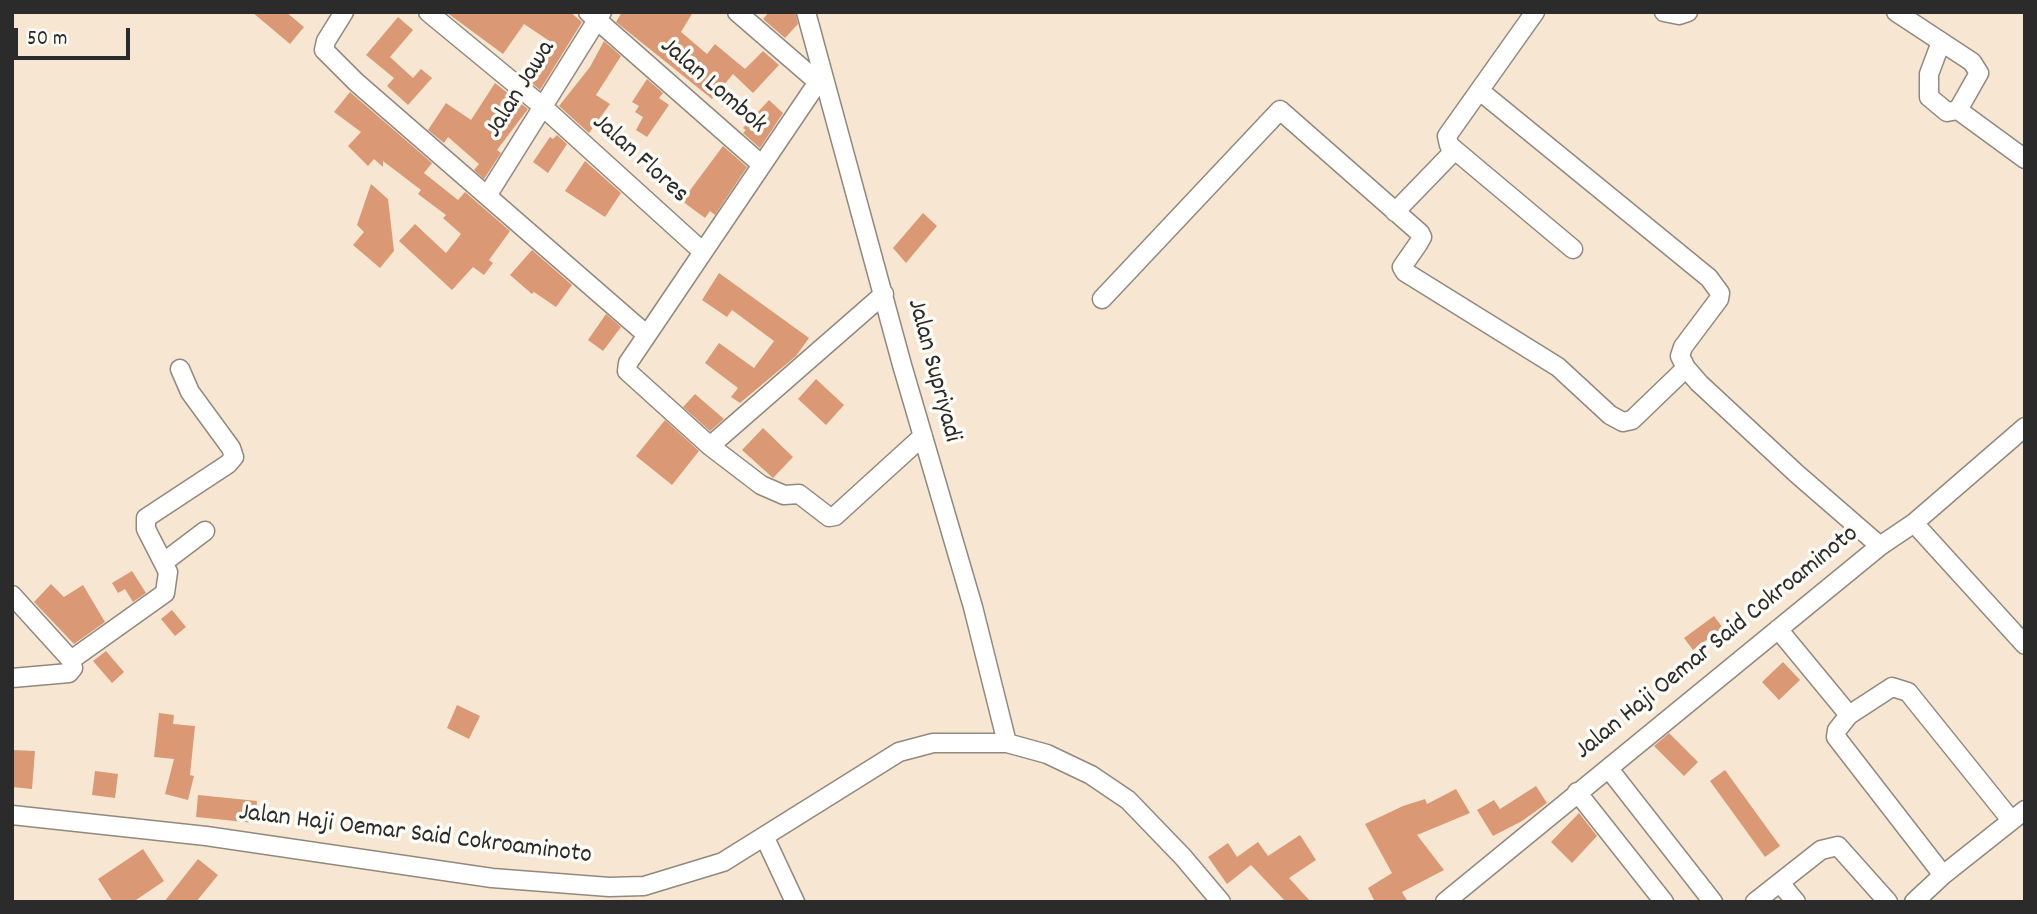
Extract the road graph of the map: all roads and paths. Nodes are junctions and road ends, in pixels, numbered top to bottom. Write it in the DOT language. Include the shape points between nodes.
graph roads {
  1 [pos="344,12"];
  2 [pos="428,12"];
  3 [pos="737,12"];
  4 [pos="806,12"];
  5 [pos="1535,12"];
  6 [pos="1664,12"];
  7 [pos="1688,12"];
  8 [pos="1896,12"];
  9 [pos="596,15"];
  10 [pos="1941,43"];
  11 [pos="822,86"];
  12 [pos="1480,91"];
  13 [pos="542,106"];
  14 [pos="1958,110"];
  15 [pos="1454,151"];
  16 [pos="2025,159"];
  17 [pos="762,165"];
  18 [pos="487,196"];
  19 [pos="1395,212"];
  20 [pos="1573,249"];
  21 [pos="703,252"];
  22 [pos="884,294"];
  23 [pos="1102,299"];
  24 [pos="647,335"];
  25 [pos="1686,368"];
  26 [pos="180,369"];
  27 [pos="2025,427"];
  28 [pos="923,436"];
  29 [pos="710,446"];
  30 [pos="1914,523"];
  31 [pos="205,531"];
  32 [pos="1880,545"];
  33 [pos="164,562"];
  34 [pos="12,595"];
  35 [pos="1778,629"];
  36 [pos="2025,645"];
  37 [pos="71,660"];
  38 [pos="12,678"];
  39 [pos="1849,715"];
  40 [pos="1007,743"];
  41 [pos="1609,769"];
  42 [pos="1577,793"];
  43 [pos="12,815"];
  44 [pos="2018,815"];
  45 [pos="765,838"];
  46 [pos="1943,875"];
  47 [pos="1780,883"];
  48 [pos="795,902"];
  49 [pos="1221,902"];
  50 [pos="1445,902"];
  51 [pos="1664,902"];
  52 [pos="1713,902"];
  53 [pos="1755,902"];
  54 [pos="1796,902"];
  55 [pos="1888,902"];
  56 [pos="1914,902"];
  1 -- 18 [label="street" via="324,50"];
  2 -- 13 [label="street, Jalan Flores"];
  3 -- 11 [label="street"];
  4 -- 11 [label="street, Jalan Supriyadi"];
  5 -- 12 [label="street"];
  6 -- 7 [label="street"];
  8 -- 10 [label="street"];
  9 -- 13 [label="street, Jalan Jawa"];
  9 -- 17 [label="street, Jalan Lombok"];
  10 -- 14 [label="street" via="1929,74 1929,97 1947,112"];
  10 -- 14 [label="street" via="1972,62 1979,73"];
  11 -- 17 [label="street"];
  11 -- 22 [label="street, Jalan Supriyadi"];
  12 -- 15 [label="street" via="1447,136"];
  12 -- 25 [label="street" via="1716,287 1719,299 1679,356"];
  13 -- 18 [label="street, Jalan Jawa"];
  13 -- 21 [label="street, Jalan Flores"];
  14 -- 16 [label="street"];
  15 -- 19 [label="street"];
  15 -- 20 [label="street"];
  17 -- 21 [label="street"];
  18 -- 24 [label="street"];
  19 -- 23 [label="street" via="1280,110"];
  19 -- 25 [label="street" via="1422,237 1404,261 1405,272 1558,367 1623,422 1632,420"];
  21 -- 24 [label="street"];
  22 -- 28 [label="street, Jalan Supriyadi"];
  22 -- 29 [label="street"];
  24 -- 29 [label="street" via="627,371"];
  25 -- 32 [label="street" via="1787,465"];
  26 -- 33 [label="street" via="190,393 234,457 146,517 146,529"];
  27 -- 30 [label="street, Jalan Haji Oemar Said Cokroaminoto"];
  28 -- 29 [label="street" via="832,517 799,494 784,495 761,485"];
  28 -- 40 [label="street, Jalan Supriyadi"];
  30 -- 32 [label="street, Jalan Haji Oemar Said Cokroaminoto"];
  30 -- 36 [label="street"];
  31 -- 33 [label="street"];
  32 -- 35 [label="street, Jalan Haji Oemar Said Cokroaminoto"];
  33 -- 37 [label="street" via="169,579 165,593"];
  34 -- 37 [label="street"];
  35 -- 39 [label="street"];
  35 -- 41 [label="street, Jalan Haji Oemar Said Cokroaminoto"];
  37 -- 38 [label="street" via="69,673"];
  39 -- 44 [label="street" via="1892,687 1908,692"];
  39 -- 46 [label="street" via="1836,737"];
  40 -- 45 [label="street, Jalan Haji Oemar Said Cokroaminoto" via="933,743 899,752"];
  40 -- 49 [label="street, Jalan Haji Oemar Said Cokroaminoto" via="1047,754 1128,800"];
  41 -- 42 [label="street, Jalan Haji Oemar Said Cokroaminoto"];
  41 -- 52 [label="street"];
  42 -- 50 [label="street, Jalan Haji Oemar Said Cokroaminoto"];
  42 -- 51 [label="street"];
  43 -- 45 [label="street, Jalan Haji Oemar Said Cokroaminoto" via="206,836 492,878 609,887 644,886 678,877 723,862"];
  44 -- 46 [label="street"];
  45 -- 48 [label="street"];
  46 -- 56 [label="street"];
  47 -- 53 [label="street"];
  47 -- 54 [label="street"];
  47 -- 55 [label="street" via="1821,850 1838,846"];
}
